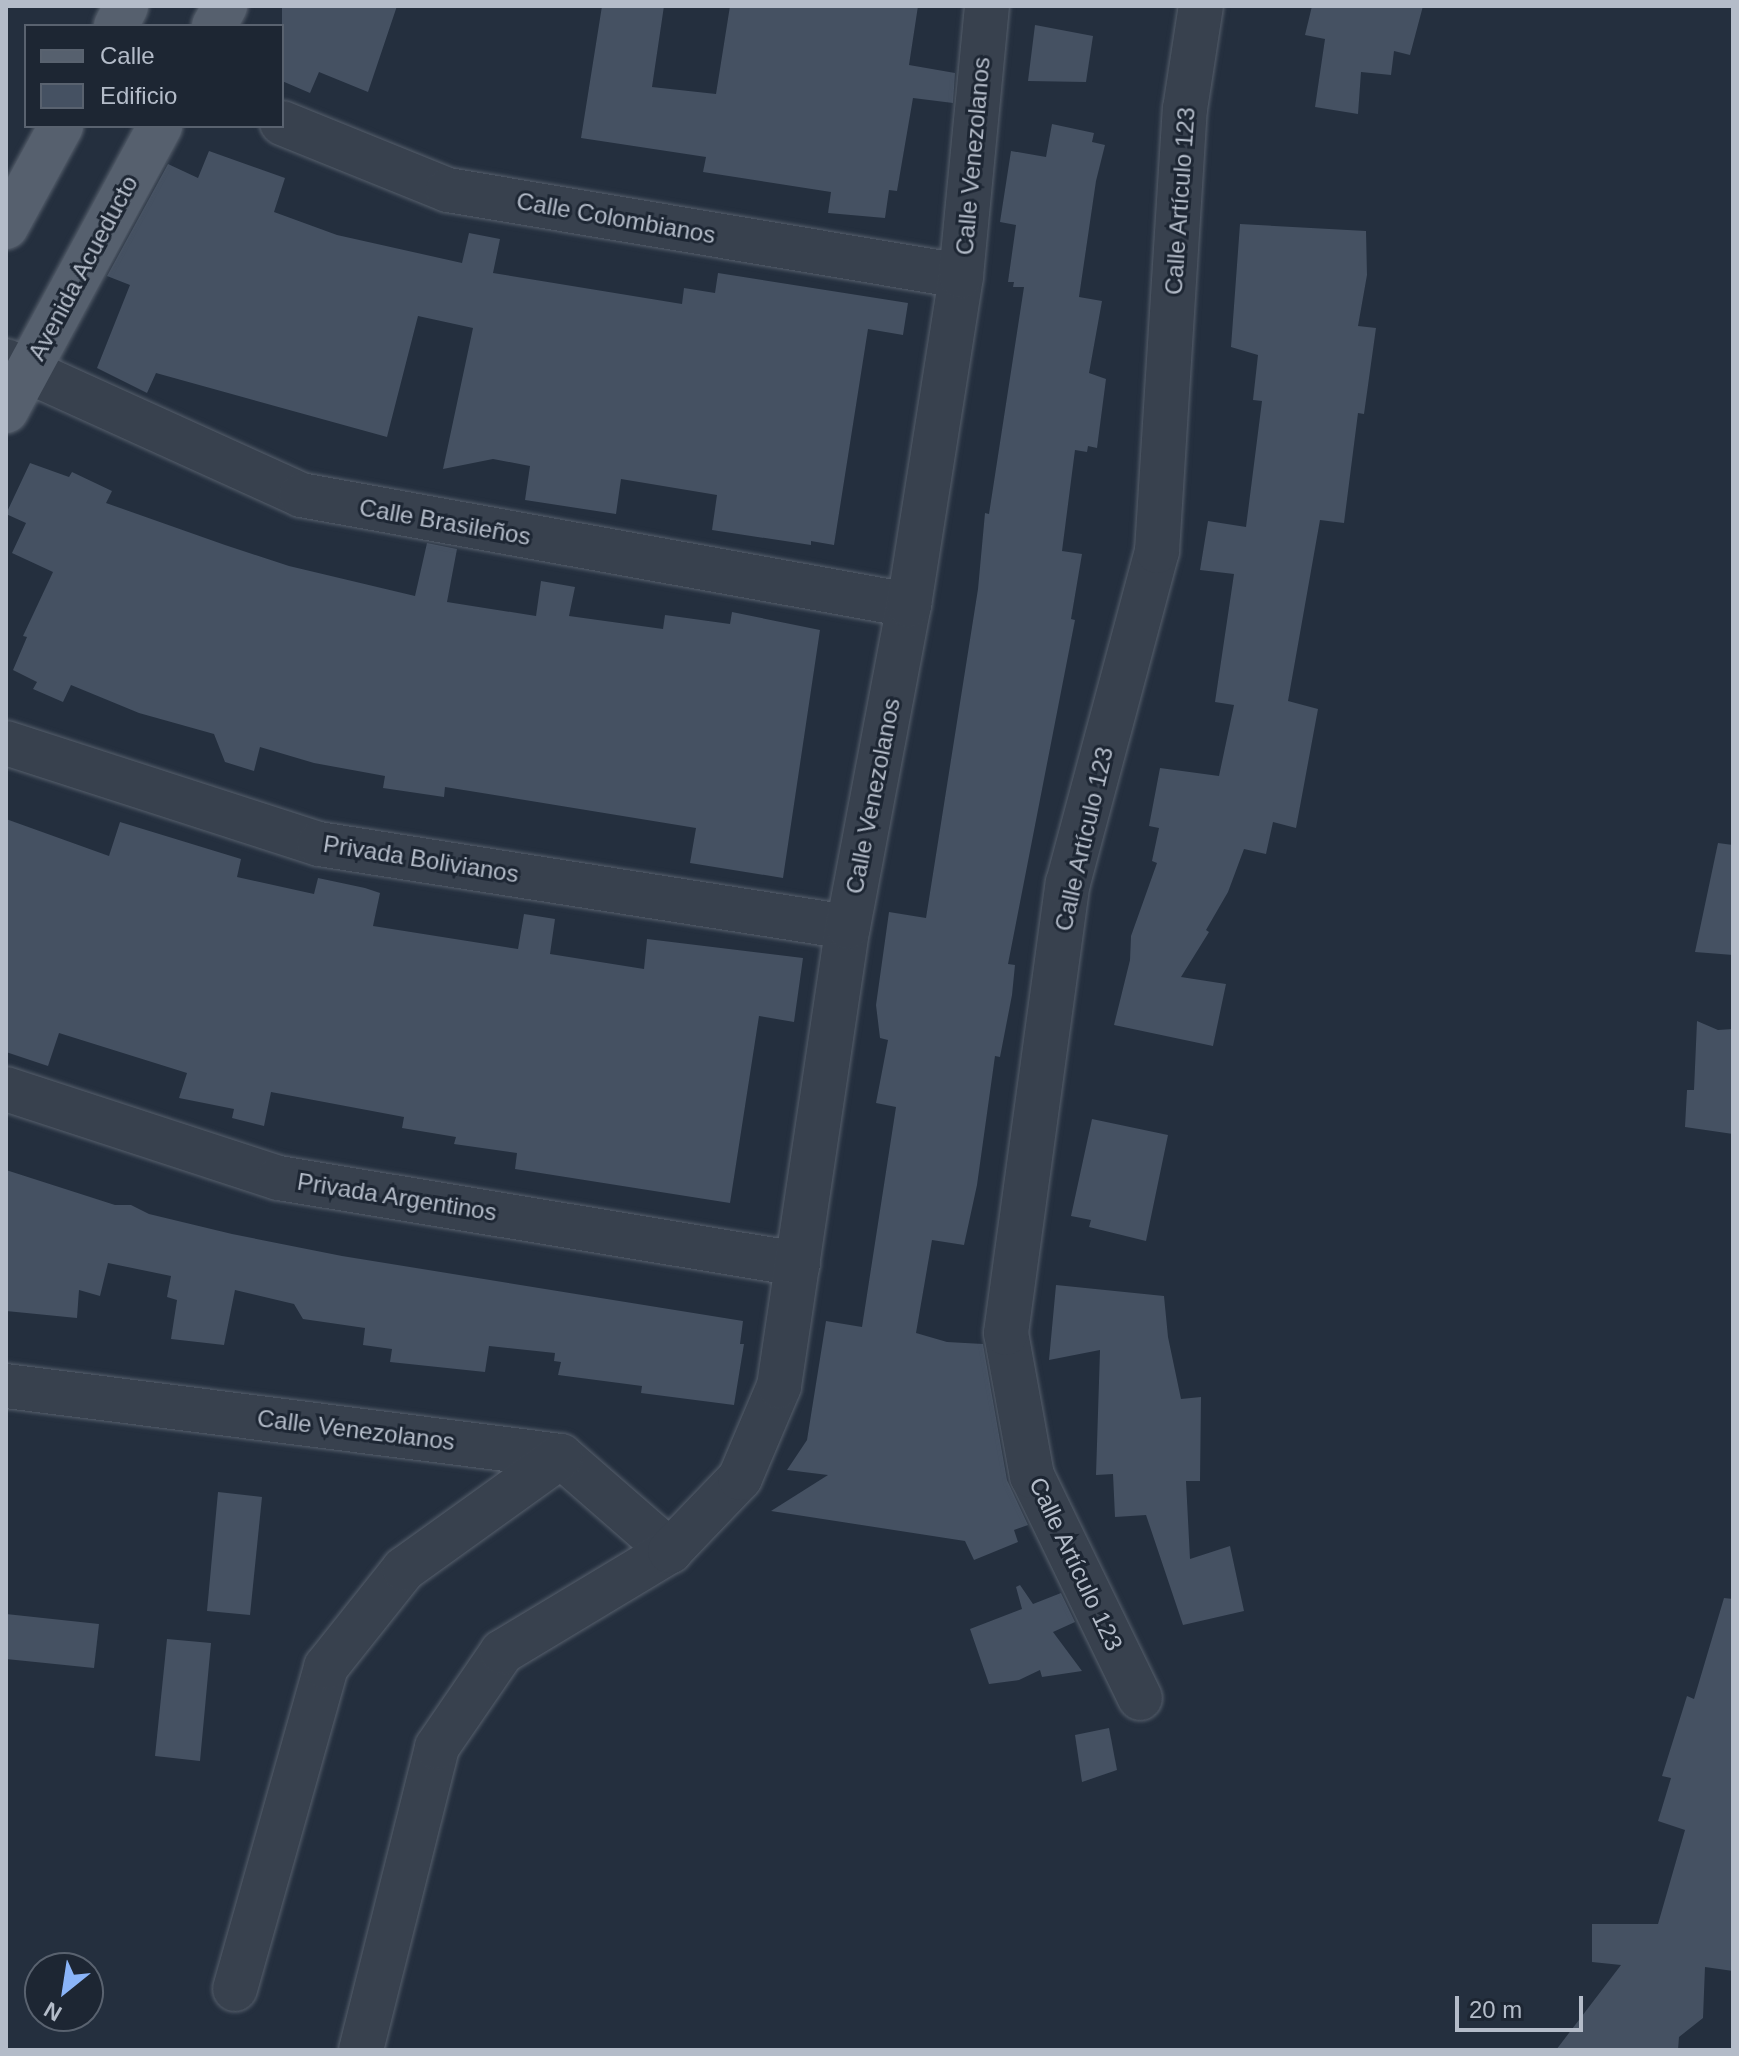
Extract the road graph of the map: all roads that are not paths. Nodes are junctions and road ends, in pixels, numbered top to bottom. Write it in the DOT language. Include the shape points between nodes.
graph roads {
  1 [pos="126,6"];
  2 [pos="225,6"];
  3 [pos="987,6"];
  4 [pos="1201,6"];
  5 [pos="117,24"];
  6 [pos="215,24"];
  7 [pos="284,124"];
  8 [pos="60,128"];
  9 [pos="159,128"];
  10 [pos="6,227"];
  11 [pos="961,276"];
  12 [pos="16,367"];
  13 [pos="6,411"];
  14 [pos="909,605"];
  15 [pos="6,743"];
  16 [pos="848,927"];
  17 [pos="6,1089"];
  18 [pos="798,1264"];
  19 [pos="6,1386"];
  20 [pos="561,1456"];
  21 [pos="670,1551"];
  22 [pos="1140,1698"];
  23 [pos="235,1989"];
  24 [pos="361,2050"];
  1 -- 5 [label="main road"];
  2 -- 6 [label="main road"];
  3 -- 11 [label="street, Calle Venezolanos"];
  4 -- 22 [label="street, Calle Artículo 123" via="1185,109 1157,551 1068,883 1006,1333 1032,1476"];
  7 -- 11 [label="street, Calle Colombianos" via="448,190"];
  8 -- 10 [label="main road"];
  9 -- 12 [label="main road, Avenida Acueducto"];
  11 -- 14 [label="street, Calle Venezolanos"];
  12 -- 13 [label="main road, Avenida Acueducto"];
  12 -- 14 [label="street, Calle Brasileños" via="301,495"];
  14 -- 16 [label="street, Calle Venezolanos"];
  15 -- 16 [label="street, Privada Bolivianos" via="319,844"];
  16 -- 18 [label="street, Calle Venezolanos"];
  17 -- 18 [label="street, Privada Argentinos" via="279,1178"];
  18 -- 21 [label="street, Calle Venezolanos" via="779,1386 740,1478"];
  19 -- 20 [label="street, Calle Venezolanos"];
  20 -- 21 [label="street"];
  20 -- 23 [label="street" via="404,1569 326,1667"];
  21 -- 24 [label="street, Calle Venezolanos" via="502,1652 437,1747"];
}
